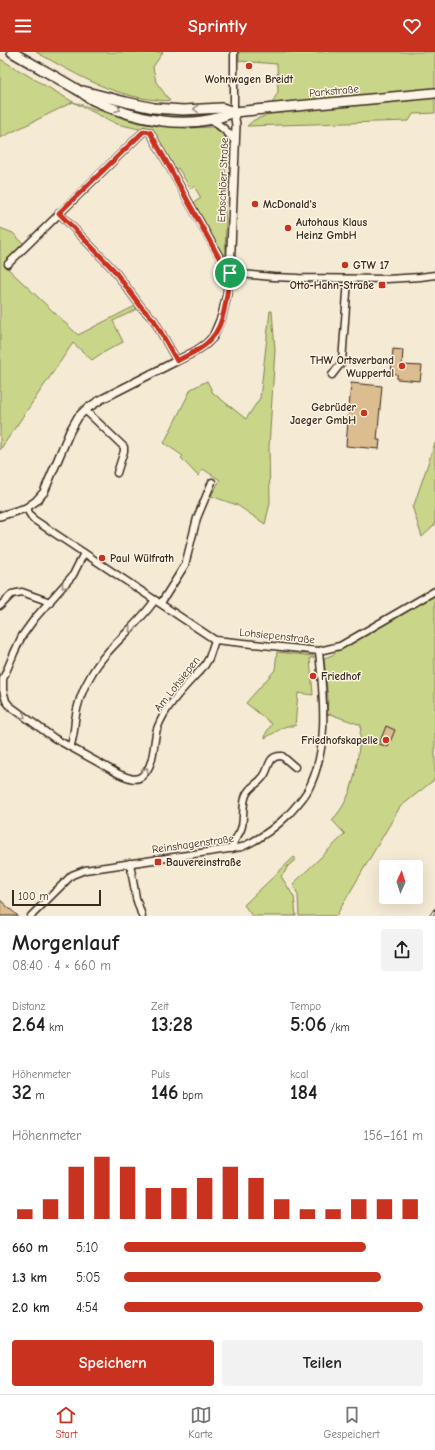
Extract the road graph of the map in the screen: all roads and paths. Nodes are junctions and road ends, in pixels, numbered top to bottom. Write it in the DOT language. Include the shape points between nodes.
graph roads {
  1 [pos="12,52"];
  2 [pos="234,52"];
  3 [pos="79,90"];
  4 [pos="435,93"];
  5 [pos="234,112"];
  6 [pos="211,120"];
  7 [pos="235,141"];
  8 [pos="59,213"];
  9 [pos="8,264"];
  10 [pos="230,273"];
  11 [pos="435,275"];
  12 [pos="348,279"];
  13 [pos="177,361"];
  14 [pos="332,375"];
  15 [pos="85,410"];
  16 [pos="117,473"];
  17 [pos="212,482"];
  18 [pos="26,508"];
  19 [pos="0,516"];
  20 [pos="84,553"];
  21 [pos="435,591"];
  22 [pos="50,602"];
  23 [pos="158,602"];
  24 [pos="0,606"];
  25 [pos="215,640"];
  26 [pos="319,651"];
  27 [pos="3,700"];
  28 [pos="70,747"];
  29 [pos="295,767"];
  30 [pos="232,849"];
  31 [pos="130,863"];
  32 [pos="31,916"];
  33 [pos="142,916"];
  1 -- 3 [label="main road, Parkstraße"];
  2 -- 5 [label="street"];
  5 -- 3 [label="main road, Parkstraße, one-way" via="222,108 154,108"];
  3 -- 6 [label="main road, Parkstraße, one-way" via="92,99 145,118 175,121"];
  4 -- 5 [label="main road, Parkstraße"];
  5 -- 6 [label="main road, Parkstraße"];
  5 -- 7 [label="street, Erbschlöer Straße"];
  6 -- 7 [label="street" via="228,131"];
  7 -- 10 [label="street, Erbschlöer Straße"];
  8 -- 9 [label="street"];
  8 -- 10 [label="street" via="142,132 148,131"];
  8 -- 13 [label="street" via="118,275 154,320"];
  10 -- 12 [label="street"];
  10 -- 13 [label="street, Erbschlöer Straße" via="225,306 213,337"];
  11 -- 12 [label="street"];
  12 -- 14 [label="street" via="342,362"];
  13 -- 15 [label="street, Erbschlöer Straße"];
  15 -- 16 [label="street" via="124,447"];
  15 -- 18 [label="street, Erbschlöer Straße" via="70,431 44,492"];
  17 -- 23 [label="street" via="197,518 185,565"];
  18 -- 19 [label="street, Erbschlöer Straße"];
  18 -- 20 [label="street, Lohsiepenstraße" via="33,519"];
  20 -- 22 [label="street, Am Lohsiepen, one-way" via="73,575"];
  20 -- 23 [label="street, Lohsiepenstraße"];
  21 -- 26 [label="street, Lohsiepenstraße" via="340,646"];
  22 -- 24 [label="street" via="22,592 12,594"];
  22 -- 27 [label="street, Am Lohsiepen" via="22,636 3,679"];
  23 -- 25 [label="street, Lohsiepenstraße"];
  23 -- 28 [label="street, one-way" via="103,657 90,676 79,703"];
  25 -- 26 [label="street, Lohsiepenstraße"];
  28 -- 25 [label="street, Am Lohsiepen, one-way" via="131,779 142,776 148,768 158,728 165,712 205,665"];
  26 -- 30 [label="street, Reinshagenstraße" via="322,729 320,753 312,781 303,798 282,820 258,840"];
  27 -- 28 [label="street, Am Lohsiepen, one-way"];
  29 -- 30 [label="street" via="282,756 274,757 264,776 250,787 246,796 242,826 233,841"];
  30 -- 31 [label="street, Reinshagenstraße"];
  31 -- 32 [label="street, Reinshagenstraße" via="85,870 72,875"];
  31 -- 33 [label="street"];
}
